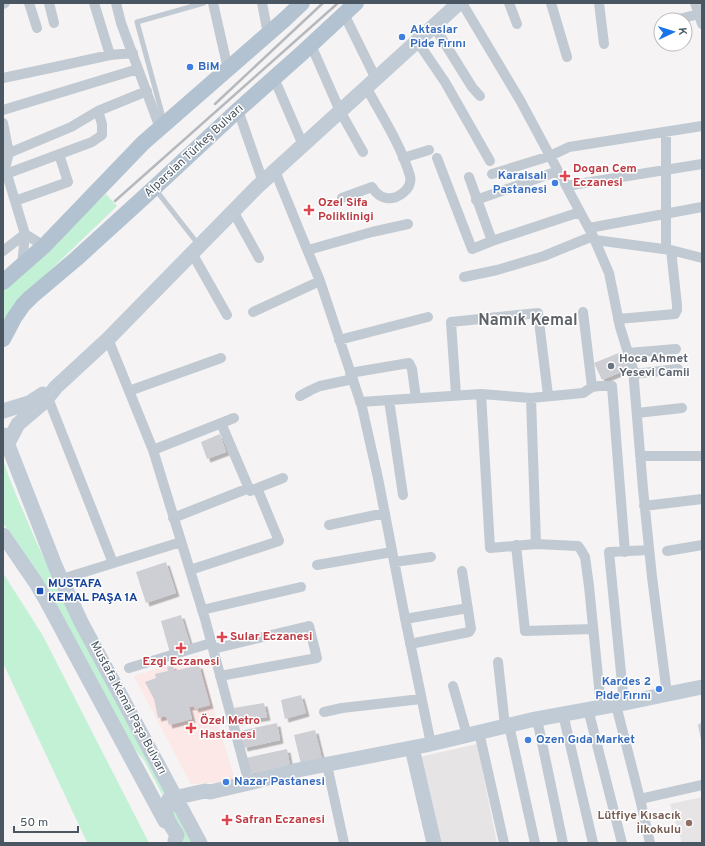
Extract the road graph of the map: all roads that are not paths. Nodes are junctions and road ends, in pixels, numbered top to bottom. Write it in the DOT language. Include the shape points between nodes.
graph roads {
  1 [pos="29,3"];
  2 [pos="49,3"];
  3 [pos="94,3"];
  4 [pos="116,3"];
  5 [pos="204,3"];
  6 [pos="213,3"];
  7 [pos="262,3"];
  8 [pos="302,3"];
  9 [pos="356,3"];
  10 [pos="460,3"];
  11 [pos="508,3"];
  12 [pos="551,3"];
  13 [pos="599,3"];
  14 [pos="695,3"];
  15 [pos="344,14"];
  16 [pos="700,19"];
  17 [pos="54,23"];
  18 [pos="517,24"];
  19 [pos="434,26"];
  20 [pos="37,28"];
  21 [pos="268,34"];
  22 [pos="417,41"];
  23 [pos="604,44"];
  24 [pos="311,45"];
  25 [pos="133,53"];
  26 [pos="110,55"];
  27 [pos="567,57"];
  28 [pos="228,68"];
  29 [pos="138,69"];
  30 [pos="3,78"];
  31 [pos="274,78"];
  32 [pos="371,83"];
  33 [pos="147,91"];
  34 [pos="480,96"];
  35 [pos="3,110"];
  36 [pos="238,110"];
  37 [pos="98,111"];
  38 [pos="340,111"];
  39 [pos="3,123"];
  40 [pos="163,126"];
  41 [pos="702,126"];
  42 [pos="666,132"];
  43 [pos="303,145"];
  44 [pos="429,150"];
  45 [pos="363,152"];
  46 [pos="6,154"];
  47 [pos="59,154"];
  48 [pos="550,156"];
  49 [pos="403,158"];
  50 [pos="437,158"];
  51 [pos="490,160"];
  52 [pos="702,164"];
  53 [pos="665,170"];
  54 [pos="275,171"];
  55 [pos="558,171"];
  56 [pos="6,174"];
  57 [pos="492,174"];
  58 [pos="469,177"];
  59 [pos="263,182"];
  60 [pos="566,186"];
  61 [pos="154,188"];
  62 [pos="342,198"];
  63 [pos="476,200"];
  64 [pos="15,201"];
  65 [pos="702,208"];
  66 [pos="233,211"];
  67 [pos="580,212"];
  68 [pos="666,214"];
  69 [pos="408,224"];
  70 [pos="25,234"];
  71 [pos="592,235"];
  72 [pos="492,241"];
  73 [pos="44,246"];
  74 [pos="195,249"];
  75 [pos="308,250"];
  76 [pos="668,250"];
  77 [pos="3,251"];
  78 [pos="259,258"];
  79 [pos="702,258"];
  80 [pos="22,266"];
  81 [pos="464,277"];
  82 [pos="5,280"];
  83 [pos="320,281"];
  84 [pos="253,312"];
  85 [pos="583,312"];
  86 [pos="227,315"];
  87 [pos="428,318"];
  88 [pos="618,319"];
  89 [pos="3,339"];
  90 [pos="108,339"];
  91 [pos="339,340"];
  92 [pos="676,349"];
  93 [pos="628,352"];
  94 [pos="221,358"];
  95 [pos="678,369"];
  96 [pos="634,374"];
  97 [pos="351,376"];
  98 [pos="592,387"];
  99 [pos="129,391"];
  100 [pos="50,392"];
  101 [pos="481,394"];
  102 [pos="456,395"];
  103 [pos="548,395"];
  104 [pos="300,396"];
  105 [pos="416,398"];
  106 [pos="531,398"];
  107 [pos="389,400"];
  108 [pos="360,402"];
  109 [pos="682,408"];
  110 [pos="3,410"];
  111 [pos="637,413"];
  112 [pos="234,418"];
  113 [pos="221,423"];
  114 [pos="5,439"];
  115 [pos="153,450"];
  116 [pos="640,456"];
  117 [pos="702,456"];
  118 [pos="283,478"];
  119 [pos="253,488"];
  120 [pos="403,495"];
  121 [pos="702,498"];
  122 [pos="644,506"];
  123 [pos="385,513"];
  124 [pos="174,518"];
  125 [pos="330,525"];
  126 [pos="3,535"];
  127 [pos="181,542"];
  128 [pos="536,544"];
  129 [pos="516,545"];
  130 [pos="702,545"];
  131 [pos="649,550"];
  132 [pos="668,551"];
  133 [pos="392,552"];
  134 [pos="626,552"];
  135 [pos="431,557"];
  136 [pos="394,562"];
  137 [pos="113,563"];
  138 [pos="318,565"];
  139 [pos="190,570"];
  140 [pos="462,571"];
  141 [pos="60,576"];
  142 [pos="301,587"];
  143 [pos="468,608"];
  144 [pos="202,610"];
  145 [pos="405,619"];
  146 [pos="593,629"];
  147 [pos="410,644"];
  148 [pos="212,646"];
  149 [pos="498,662"];
  150 [pos="129,668"];
  151 [pos="220,676"];
  152 [pos="453,686"];
  153 [pos="702,687"];
  154 [pos="667,694"];
  155 [pos="421,698"];
  156 [pos="620,704"];
  157 [pos="595,708"];
  158 [pos="324,712"];
  159 [pos="563,714"];
  160 [pos="537,719"];
  161 [pos="507,725"];
  162 [pos="473,734"];
  163 [pos="431,744"];
  164 [pos="412,748"];
  165 [pos="126,749"];
  166 [pos="327,765"];
  167 [pos="249,783"];
  168 [pos="702,785"];
  169 [pos="173,796"];
  170 [pos="194,796"];
  171 [pos="640,799"];
  172 [pos="187,819"];
  173 [pos="176,842"];
  174 [pos="200,843"];
  175 [pos="344,843"];
  176 [pos="434,843"];
  177 [pos="504,843"];
  178 [pos="535,843"];
  179 [pos="563,843"];
  180 [pos="592,843"];
  181 [pos="622,843"];
  182 [pos="650,843"];
  1 -- 20 [label="street"];
  2 -- 17 [label="street"];
  3 -- 26 [label="street"];
  4 -- 25 [label="street"];
  5 -- 40 [label="lane" via="137,22"];
  6 -- 28 [label="street"];
  7 -- 21 [label="street"];
  8 -- 21 [label="main road"];
  9 -- 15 [label="main road, Alparslan Türkeş Bulvarı"];
  10 -- 19 [label="street"];
  10 -- 48 [label="street" via="520,100"];
  11 -- 18 [label="street"];
  12 -- 27 [label="street"];
  13 -- 23 [label="street"];
  14 -- 16 [label="street"];
  15 -- 24 [label="main road, Alparslan Türkeş Bulvarı"];
  15 -- 32 [label="street"];
  19 -- 22 [label="street"];
  19 -- 34 [label="street"];
  21 -- 28 [label="main road"];
  22 -- 32 [label="street"];
  22 -- 51 [label="street" via="446,82"];
  24 -- 31 [label="main road, Alparslan Türkeş Bulvarı"];
  24 -- 38 [label="street"];
  25 -- 26 [label="street"];
  25 -- 29 [label="street"];
  26 -- 30 [label="street"];
  28 -- 40 [label="main road"];
  29 -- 33 [label="street"];
  29 -- 35 [label="street"];
  31 -- 36 [label="main road, Alparslan Türkeş Bulvarı"];
  31 -- 43 [label="street"];
  32 -- 38 [label="street"];
  32 -- 49 [label="street"];
  33 -- 37 [label="street"];
  33 -- 40 [label="street"];
  36 -- 59 [label="street"];
  36 -- 61 [label="main road, Alparslan Türkeş Bulvarı"];
  37 -- 46 [label="street" via="71,127"];
  37 -- 47 [label="street" via="102,136"];
  38 -- 43 [label="street"];
  38 -- 45 [label="street"];
  39 -- 46 [label="street"];
  40 -- 73 [label="main road" via="143,143"];
  41 -- 42 [label="street"];
  42 -- 48 [label="street" via="569,147"];
  42 -- 53 [label="street"];
  43 -- 54 [label="street"];
  44 -- 49 [label="street"];
  46 -- 56 [label="street"];
  47 -- 56 [label="street"];
  47 -- 64 [label="street" via="68,182"];
  48 -- 55 [label="street"];
  48 -- 57 [label="street"];
  49 -- 62 [label="street" via="410,179 405,192 386,198 375,192 372,187"];
  50 -- 72 [label="street" via="472,249"];
  52 -- 53 [label="street"];
  53 -- 60 [label="street"];
  53 -- 68 [label="street"];
  54 -- 59 [label="street"];
  54 -- 75 [label="street"];
  55 -- 60 [label="street"];
  55 -- 63 [label="street"];
  56 -- 64 [label="street"];
  58 -- 63 [label="street"];
  59 -- 66 [label="street"];
  60 -- 67 [label="street"];
  61 -- 74 [label="lane"];
  61 -- 89 [label="main road, Alparslan Türkeş Bulvarı" via="31,297 14,318"];
  63 -- 72 [label="street"];
  64 -- 70 [label="street"];
  65 -- 68 [label="street"];
  66 -- 74 [label="street"];
  66 -- 78 [label="street"];
  67 -- 71 [label="street"];
  67 -- 72 [label="street"];
  68 -- 71 [label="street"];
  68 -- 76 [label="street"];
  69 -- 75 [label="street"];
  70 -- 73 [label="street"];
  70 -- 77 [label="street"];
  70 -- 80 [label="street"];
  71 -- 76 [label="street"];
  71 -- 81 [label="street" via="544,256"];
  71 -- 88 [label="street" via="609,273"];
  73 -- 80 [label="main road"];
  74 -- 86 [label="street"];
  74 -- 90 [label="street"];
  75 -- 83 [label="street"];
  76 -- 79 [label="street"];
  76 -- 88 [label="street" via="677,305 675,314"];
  80 -- 82 [label="main road"];
  83 -- 84 [label="street"];
  83 -- 91 [label="street"];
  85 -- 98 [label="street"];
  87 -- 91 [label="street"];
  88 -- 93 [label="street"];
  90 -- 99 [label="street"];
  90 -- 100 [label="street"];
  91 -- 97 [label="street"];
  92 -- 93 [label="street"];
  93 -- 96 [label="street"];
  94 -- 99 [label="street"];
  95 -- 96 [label="street"];
  96 -- 111 [label="street"];
  97 -- 104 [label="street" via="320,386"];
  97 -- 105 [label="street" via="409,363"];
  97 -- 108 [label="street"];
  98 -- 103 [label="street" via="583,392"];
  98 -- 134 [label="street" via="612,386"];
  99 -- 115 [label="street"];
  100 -- 110 [label="street" via="28,403"];
  100 -- 114 [label="street" via="44,402"];
  100 -- 137 [label="street"];
  101 -- 102 [label="street"];
  101 -- 106 [label="street"];
  101 -- 129 [label="street" via="490,548"];
  102 -- 103 [label="street" via="451,322 538,313"];
  102 -- 105 [label="street"];
  103 -- 106 [label="street"];
  105 -- 107 [label="street"];
  106 -- 128 [label="street"];
  107 -- 108 [label="street"];
  107 -- 120 [label="street"];
  108 -- 123 [label="street"];
  109 -- 111 [label="street"];
  111 -- 116 [label="street"];
  112 -- 113 [label="street"];
  113 -- 115 [label="street"];
  113 -- 119 [label="street"];
  114 -- 141 [label="street, Mustafa Kemal Paşa Bulvarı"];
  115 -- 124 [label="street"];
  116 -- 117 [label="street"];
  116 -- 122 [label="street"];
  118 -- 119 [label="street"];
  119 -- 124 [label="street"];
  119 -- 139 [label="street" via="279,541"];
  121 -- 122 [label="street"];
  122 -- 131 [label="street"];
  123 -- 125 [label="street"];
  123 -- 133 [label="street"];
  124 -- 127 [label="street"];
  126 -- 165 [label="street, Mustafa Kemal Paşa Bulvarı" via="36,583"];
  127 -- 137 [label="street"];
  127 -- 139 [label="street"];
  128 -- 129 [label="street"];
  128 -- 146 [label="street" via="578,546 581,550 585,557"];
  129 -- 146 [label="street" via="525,631"];
  130 -- 132 [label="street"];
  131 -- 134 [label="street"];
  131 -- 154 [label="street"];
  133 -- 136 [label="street"];
  133 -- 138 [label="street"];
  134 -- 156 [label="street" via="609,552"];
  135 -- 136 [label="street"];
  136 -- 145 [label="street"];
  137 -- 141 [label="street"];
  139 -- 144 [label="street"];
  140 -- 143 [label="street"];
  141 -- 169 [label="street, Mustafa Kemal Paşa Bulvarı"];
  142 -- 144 [label="street"];
  143 -- 145 [label="street"];
  143 -- 147 [label="street" via="471,629 469,632"];
  144 -- 148 [label="street"];
  145 -- 147 [label="street"];
  146 -- 157 [label="street"];
  147 -- 155 [label="street"];
  148 -- 150 [label="street"];
  148 -- 151 [label="street"];
  148 -- 151 [label="street" via="310,626 317,658"];
  149 -- 161 [label="street"];
  151 -- 167 [label="street"];
  152 -- 162 [label="street"];
  153 -- 154 [label="street"];
  154 -- 156 [label="street"];
  155 -- 158 [label="street"];
  155 -- 163 [label="street"];
  156 -- 157 [label="street"];
  156 -- 171 [label="street"];
  157 -- 159 [label="street"];
  157 -- 181 [label="street"];
  159 -- 160 [label="street"];
  159 -- 180 [label="street"];
  160 -- 161 [label="street"];
  160 -- 179 [label="street"];
  161 -- 162 [label="street"];
  161 -- 178 [label="street"];
  162 -- 163 [label="street"];
  162 -- 177 [label="street"];
  163 -- 164 [label="street"];
  164 -- 166 [label="street"];
  164 -- 176 [label="street"];
  165 -- 169 [label="street" via="140,758 160,795"];
  165 -- 173 [label="street, Mustafa Kemal Paşa Bulvarı"];
  166 -- 167 [label="street"];
  166 -- 175 [label="street"];
  167 -- 170 [label="street"];
  168 -- 171 [label="street"];
  169 -- 170 [label="street"];
  169 -- 172 [label="street, Mustafa Kemal Paşa Bulvarı"];
  169 -- 173 [label="street" via="165,808 177,835"];
  170 -- 172 [label="street" via="188,807"];
  171 -- 182 [label="street"];
  172 -- 174 [label="street, Mustafa Kemal Paşa Bulvarı"];
}
